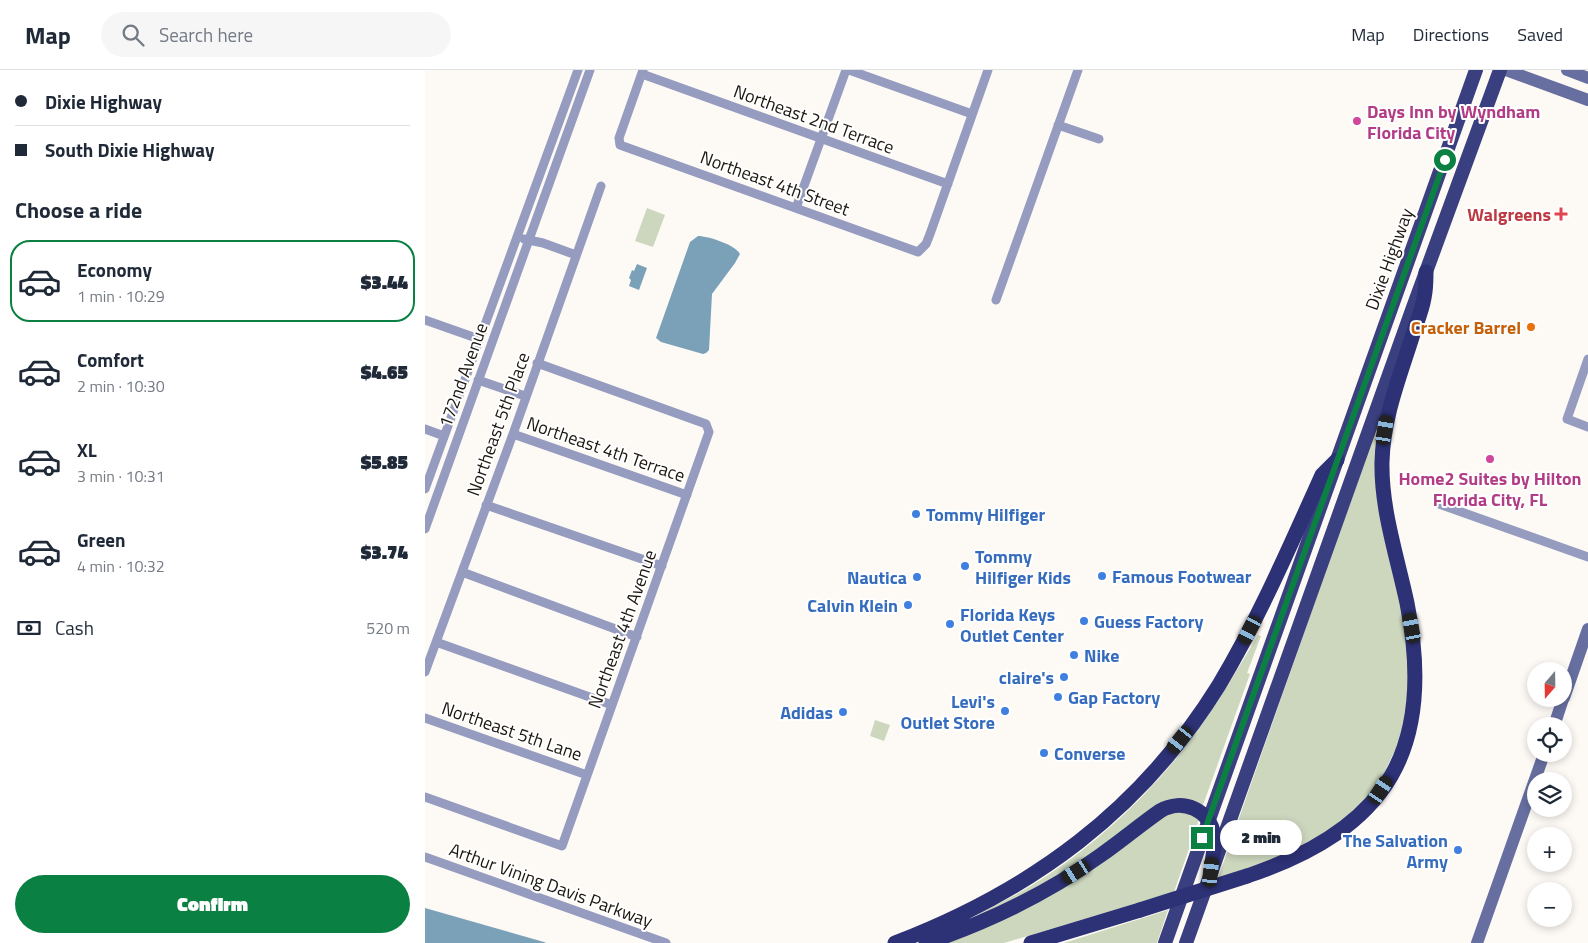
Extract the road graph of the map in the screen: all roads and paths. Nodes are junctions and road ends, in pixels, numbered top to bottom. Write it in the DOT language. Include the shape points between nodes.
graph roads {
  1 [pos="578,70"];
  2 [pos="590,70"];
  3 [pos="847,70"];
  4 [pos="988,70"];
  5 [pos="1078,70"];
  6 [pos="1476,70"];
  7 [pos="1501,70"];
  8 [pos="1506,70"];
  9 [pos="1567,70"];
  10 [pos="642,72"];
  11 [pos="1588,78"];
  12 [pos="1588,100"];
  13 [pos="972,114"];
  14 [pos="1059,124"];
  15 [pos="821,138"];
  16 [pos="1099,139"];
  17 [pos="948,184"];
  18 [pos="601,186"];
  19 [pos="796,208"];
  20 [pos="516,238"];
  21 [pos="529,240"];
  22 [pos="575,256"];
  23 [pos="1426,272"];
  24 [pos="996,300"];
  25 [pos="425,320"];
  26 [pos="479,340"];
  27 [pos="1588,359"];
  28 [pos="537,363"];
  29 [pos="479,380"];
  30 [pos="525,396"];
  31 [pos="1588,427"];
  32 [pos="425,429"];
  33 [pos="513,434"];
  34 [pos="444,436"];
  35 [pos="1337,460"];
  36 [pos="425,490"];
  37 [pos="687,495"];
  38 [pos="486,504"];
  39 [pos="1439,504"];
  40 [pos="425,530"];
  41 [pos="1588,557"];
  42 [pos="662,566"];
  43 [pos="462,572"];
  44 [pos="1588,629"];
  45 [pos="637,637"];
  46 [pos="436,642"];
  47 [pos="425,672"];
  48 [pos="1573,672"];
  49 [pos="612,705"];
  50 [pos="425,718"];
  51 [pos="1541,762"];
  52 [pos="587,775"];
  53 [pos="425,797"];
  54 [pos="1209,821"];
  55 [pos="425,857"];
  56 [pos="1211,872"];
  57 [pos="666,943"];
  58 [pos="895,943"];
  59 [pos="926,943"];
  60 [pos="1031,943"];
  61 [pos="1165,943"];
  62 [pos="1186,943"];
  63 [pos="1477,943"];
  1 -- 20 [label="street, 172nd Avenue"];
  2 -- 21 [label="street, 172nd Avenue"];
  3 -- 13 [label="street"];
  3 -- 15 [label="street"];
  4 -- 13 [label="street"];
  5 -- 14 [label="street"];
  6 -- 35 [label="highway, Dixie Highway"];
  7 -- 23 [label="highway"];
  8 -- 12 [label="main road"];
  9 -- 11 [label="main road"];
  10 -- 15 [label="street, Northeast 2nd Terrace"];
  10 -- 19 [label="street, Northeast 4th Street" via="619,138 620,145"];
  13 -- 17 [label="street"];
  14 -- 16 [label="street"];
  14 -- 24 [label="street"];
  15 -- 17 [label="street, Northeast 2nd Terrace"];
  15 -- 19 [label="street"];
  17 -- 19 [label="street, Northeast 4th Street" via="926,244 918,252"];
  18 -- 22 [label="street, Northeast 5th Place"];
  20 -- 21 [label="street"];
  20 -- 26 [label="street, 172nd Avenue"];
  21 -- 22 [label="street"];
  21 -- 29 [label="street, 172nd Avenue"];
  22 -- 28 [label="street, Northeast 5th Place"];
  23 -- 56 [label="highway"];
  23 -- 60 [label="highway, bridge" via="1424,298 1387,419 1383,458 1385,498 1414,642 1416,686 1409,733 1389,779 1361,815 1341,832 1278,865"];
  25 -- 26 [label="street"];
  26 -- 34 [label="street, 172nd Avenue"];
  27 -- 31 [label="street" via="1567,419"];
  28 -- 30 [label="street, Northeast 5th Place"];
  28 -- 37 [label="street, Northeast 4th Avenue" via="706,424 709,432"];
  29 -- 30 [label="street"];
  29 -- 40 [label="street, 172nd Avenue"];
  30 -- 33 [label="street, Northeast 5th Place"];
  32 -- 34 [label="street"];
  33 -- 37 [label="street, Northeast 4th Terrace"];
  33 -- 38 [label="street, Northeast 5th Place"];
  34 -- 36 [label="street, 172nd Avenue"];
  35 -- 54 [label="highway, Dixie Highway"];
  35 -- 58 [label="highway" via="1322,475 1263,604 1227,670 1190,727 1147,779 1099,826 1046,867 988,902"];
  37 -- 42 [label="street, Northeast 4th Avenue"];
  38 -- 42 [label="street"];
  38 -- 43 [label="street, Northeast 5th Place"];
  39 -- 41 [label="street"];
  42 -- 45 [label="street, Northeast 4th Avenue"];
  43 -- 45 [label="street"];
  43 -- 46 [label="street, Northeast 5th Place"];
  44 -- 48 [label="main road"];
  45 -- 49 [label="street, Northeast 4th Avenue"];
  46 -- 47 [label="street, Northeast 5th Place"];
  46 -- 49 [label="street"];
  49 -- 52 [label="street, Northeast 4th Avenue"];
  50 -- 52 [label="street, Northeast 5th Lane"];
  51 -- 63 [label="main road"];
  52 -- 53 [label="street, Northeast 4th Avenue" via="562,846"];
  54 -- 56 [label="highway" via="1214,841"];
  54 -- 59 [label="highway" via="1189,806 1177,804 1165,808 1055,885 986,920"];
  54 -- 61 [label="highway, Dixie Highway"];
  55 -- 57 [label="street, Arthur Vining Davis Parkway"];
  56 -- 62 [label="highway"];
}
